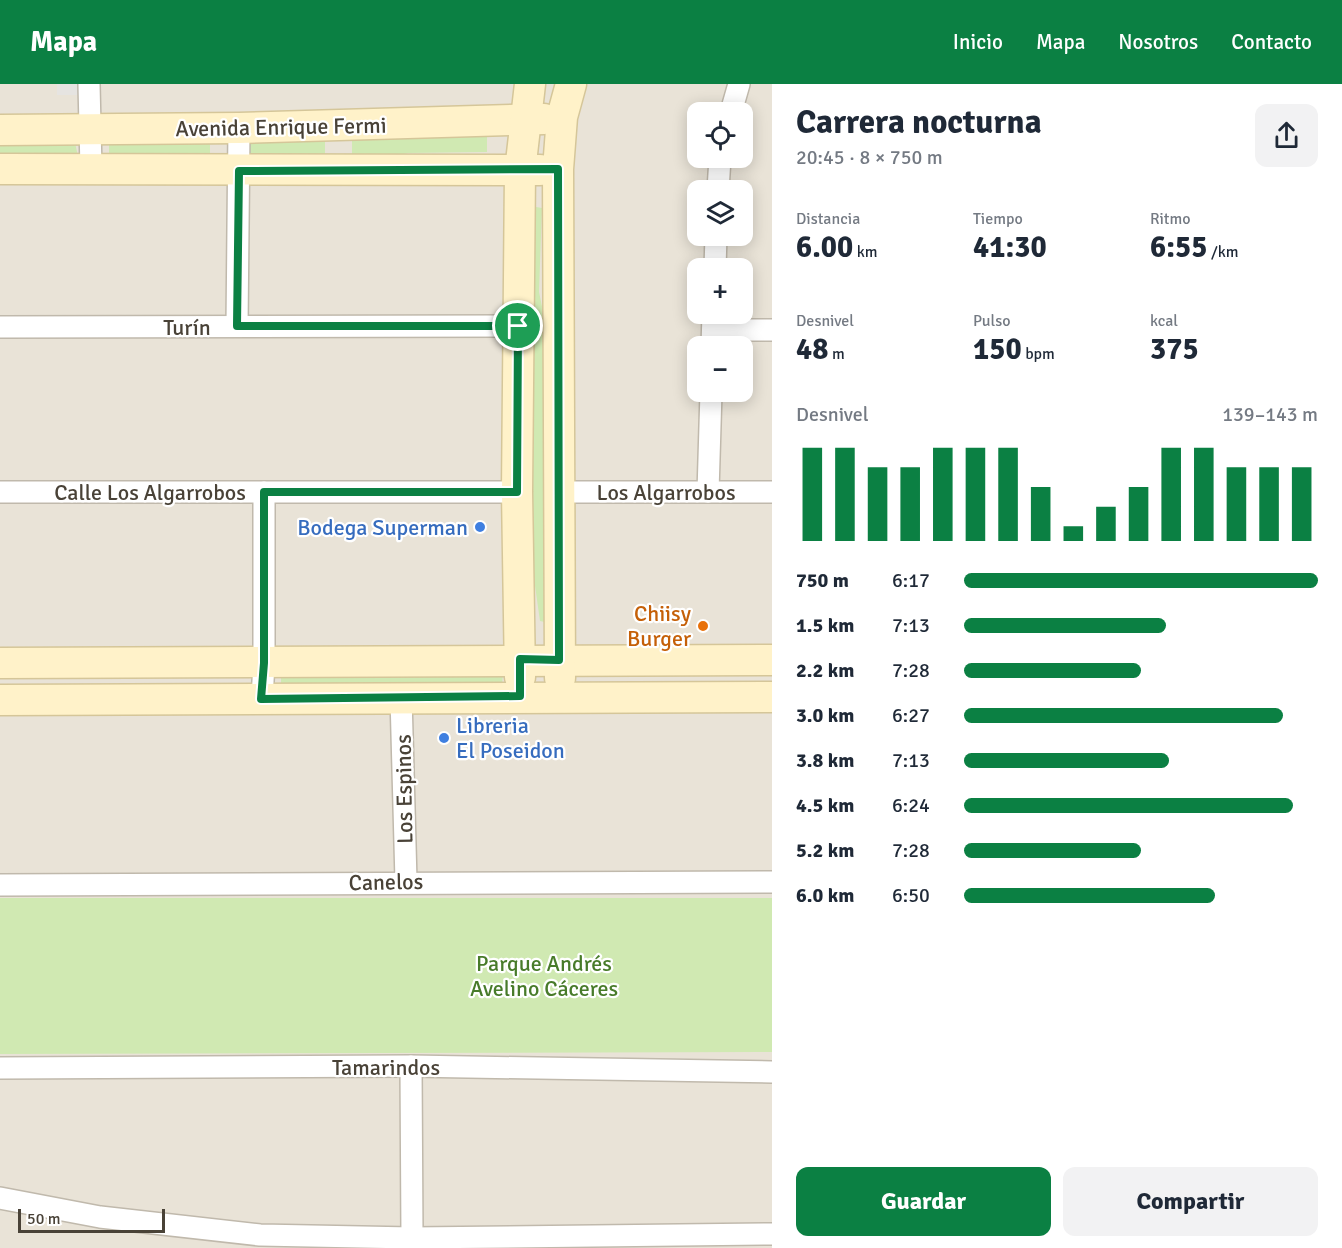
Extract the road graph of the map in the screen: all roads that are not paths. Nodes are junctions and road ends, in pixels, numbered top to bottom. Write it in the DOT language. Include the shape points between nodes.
graph roads {
  1 [pos="89,84"];
  2 [pos="531,84"];
  3 [pos="571,84"];
  4 [pos="739,84"];
  5 [pos="734,102"];
  6 [pos="562,117"];
  7 [pos="525,121"];
  8 [pos="239,128"];
  9 [pos="90,129"];
  10 [pos="0,130"];
  11 [pos="0,169"];
  12 [pos="91,169"];
  13 [pos="558,169"];
  14 [pos="239,171"];
  15 [pos="520,171"];
  16 [pos="237,326"];
  17 [pos="518,326"];
  18 [pos="0,327"];
  19 [pos="713,330"];
  20 [pos="772,330"];
  21 [pos="711,402"];
  22 [pos="0,492"];
  23 [pos="264,492"];
  24 [pos="517,492"];
  25 [pos="560,492"];
  26 [pos="708,492"];
  27 [pos="772,492"];
  28 [pos="520,659"];
  29 [pos="559,660"];
  30 [pos="772,660"];
  31 [pos="0,663"];
  32 [pos="264,663"];
  33 [pos="520,696"];
  34 [pos="561,696"];
  35 [pos="401,697"];
  36 [pos="772,697"];
  37 [pos="261,699"];
  38 [pos="0,700"];
  39 [pos="406,881"];
  40 [pos="772,882"];
  41 [pos="0,885"];
  42 [pos="411,1066"];
  43 [pos="0,1068"];
  44 [pos="772,1072"];
  45 [pos="0,1197"];
  46 [pos="772,1234"];
  47 [pos="412,1238"];
  48 [pos="260,1241"];
  1 -- 9 [label="street"];
  2 -- 7 [label="street"];
  3 -- 6 [label="street"];
  4 -- 5 [label="street"];
  6 -- 7 [label="street, Avenida Enrique Fermi"];
  6 -- 13 [label="street"];
  7 -- 8 [label="street, Avenida Enrique Fermi"];
  7 -- 15 [label="street"];
  8 -- 9 [label="street, Avenida Enrique Fermi"];
  8 -- 14 [label="street"];
  9 -- 10 [label="street, Avenida Enrique Fermi"];
  9 -- 12 [label="street"];
  11 -- 12 [label="street, Avenida Enrique Fermi"];
  12 -- 14 [label="street, Avenida Enrique Fermi"];
  13 -- 15 [label="street, Avenida Enrique Fermi"];
  13 -- 25 [label="street"];
  14 -- 15 [label="street, Avenida Enrique Fermi"];
  14 -- 16 [label="street"];
  15 -- 17 [label="street"];
  16 -- 17 [label="street, Turín"];
  16 -- 18 [label="street, Turín"];
  17 -- 24 [label="street"];
  19 -- 20 [label="street"];
  21 -- 26 [label="street"];
  22 -- 23 [label="street, Calle Los Algarrobos"];
  23 -- 24 [label="street, Calle Los Algarrobos"];
  23 -- 32 [label="street"];
  24 -- 28 [label="street"];
  25 -- 26 [label="street, Los Algarrobos"];
  25 -- 29 [label="street"];
  26 -- 27 [label="street, Los Algarrobos"];
  28 -- 29 [label="street"];
  28 -- 32 [label="street"];
  28 -- 33 [label="street"];
  29 -- 30 [label="street"];
  29 -- 34 [label="street"];
  31 -- 32 [label="street"];
  32 -- 37 [label="street"];
  33 -- 34 [label="street"];
  33 -- 35 [label="street"];
  34 -- 36 [label="street"];
  35 -- 37 [label="street"];
  35 -- 39 [label="street, Los Espinos"];
  37 -- 38 [label="street"];
  39 -- 40 [label="street, Canelos"];
  39 -- 41 [label="street, Canelos"];
  42 -- 43 [label="street, Tamarindos"];
  42 -- 44 [label="street, Tamarindos"];
  42 -- 47 [label="street"];
  45 -- 48 [label="street" via="100,1217"];
  46 -- 47 [label="street"];
  47 -- 48 [label="street"];
}
